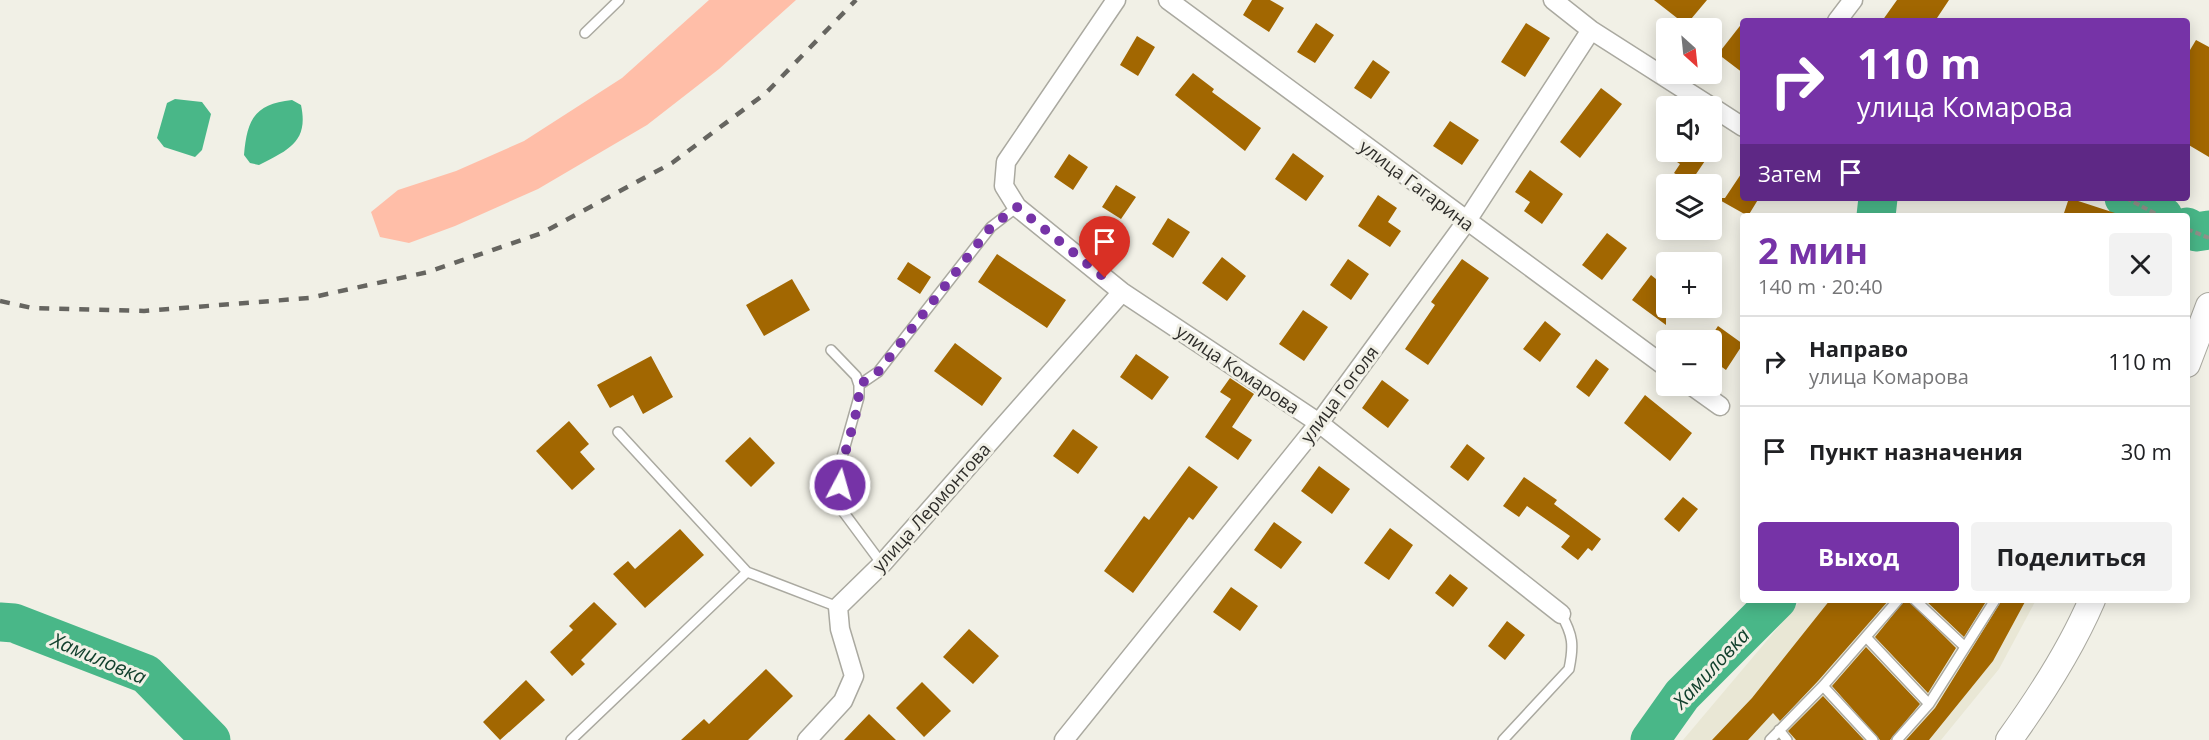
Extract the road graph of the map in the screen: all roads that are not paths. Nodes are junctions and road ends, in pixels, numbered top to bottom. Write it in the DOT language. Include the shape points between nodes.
graph roads {
  1 [pos="620,0"];
  2 [pos="1116,0"];
  3 [pos="1168,0"];
  4 [pos="1553,0"];
  5 [pos="1853,0"];
  6 [pos="1840,18"];
  7 [pos="1591,30"];
  8 [pos="585,33"];
  9 [pos="1694,96"];
  10 [pos="1722,114"];
  11 [pos="1740,125"];
  12 [pos="1017,207"];
  13 [pos="1466,222"];
  14 [pos="1122,292"];
  15 [pos="2209,306"];
  16 [pos="831,350"];
  17 [pos="2190,356"];
  18 [pos="1656,360"];
  19 [pos="859,385"];
  20 [pos="1706,396"];
  21 [pos="1720,406"];
  22 [pos="1319,423"];
  23 [pos="618,432"];
  24 [pos="882,564"];
  25 [pos="747,572"];
  26 [pos="1895,603"];
  27 [pos="1918,603"];
  28 [pos="1993,603"];
  29 [pos="2091,603"];
  30 [pos="838,607"];
  31 [pos="1561,614"];
  32 [pos="1866,637"];
  33 [pos="1965,647"];
  34 [pos="1823,686"];
  35 [pos="1929,704"];
  36 [pos="1779,730"];
  37 [pos="571,740"];
  38 [pos="807,740"];
  39 [pos="1064,740"];
  40 [pos="1503,740"];
  41 [pos="1770,740"];
  42 [pos="1787,740"];
  43 [pos="1873,740"];
  44 [pos="1897,740"];
  45 [pos="2009,740"];
  1 -- 8 [label="lane"];
  2 -- 12 [label="street, улица Комарова" via="1006,162 1005,186"];
  3 -- 13 [label="street, улица Гагарина"];
  4 -- 7 [label="street"];
  5 -- 6 [label="street"];
  7 -- 9 [label="street"];
  7 -- 13 [label="street, улица Гоголя"];
  10 -- 11 [label="street"];
  12 -- 14 [label="street, улица Комарова"];
  12 -- 19 [label="lane" via="991,227 878,372"];
  13 -- 18 [label="street, улица Гагарина"];
  13 -- 22 [label="street, улица Гоголя"];
  14 -- 22 [label="street, улица Комарова"];
  14 -- 24 [label="street, улица Лермонтова"];
  15 -- 17 [label="main road"];
  16 -- 19 [label="lane" via="856,376"];
  19 -- 24 [label="lane" via="859,398 840,464 839,506"];
  20 -- 21 [label="street"];
  22 -- 31 [label="street, улица Комарова"];
  22 -- 39 [label="street, улица Гоголя"];
  23 -- 25 [label="lane"];
  24 -- 30 [label="street, улица Лермонтова"];
  25 -- 30 [label="lane"];
  25 -- 37 [label="lane"];
  26 -- 32 [label="lane"];
  27 -- 33 [label="lane"];
  28 -- 33 [label="lane"];
  29 -- 45 [label="main road" via="2082,624"];
  30 -- 38 [label="street" via="840,629 854,676 843,701"];
  31 -- 40 [label="lane" via="1572,632 1569,669"];
  32 -- 34 [label="lane"];
  32 -- 35 [label="lane"];
  33 -- 35 [label="lane"];
  34 -- 36 [label="lane"];
  34 -- 43 [label="lane"];
  35 -- 44 [label="lane"];
  36 -- 41 [label="lane"];
  36 -- 42 [label="lane"];
}
